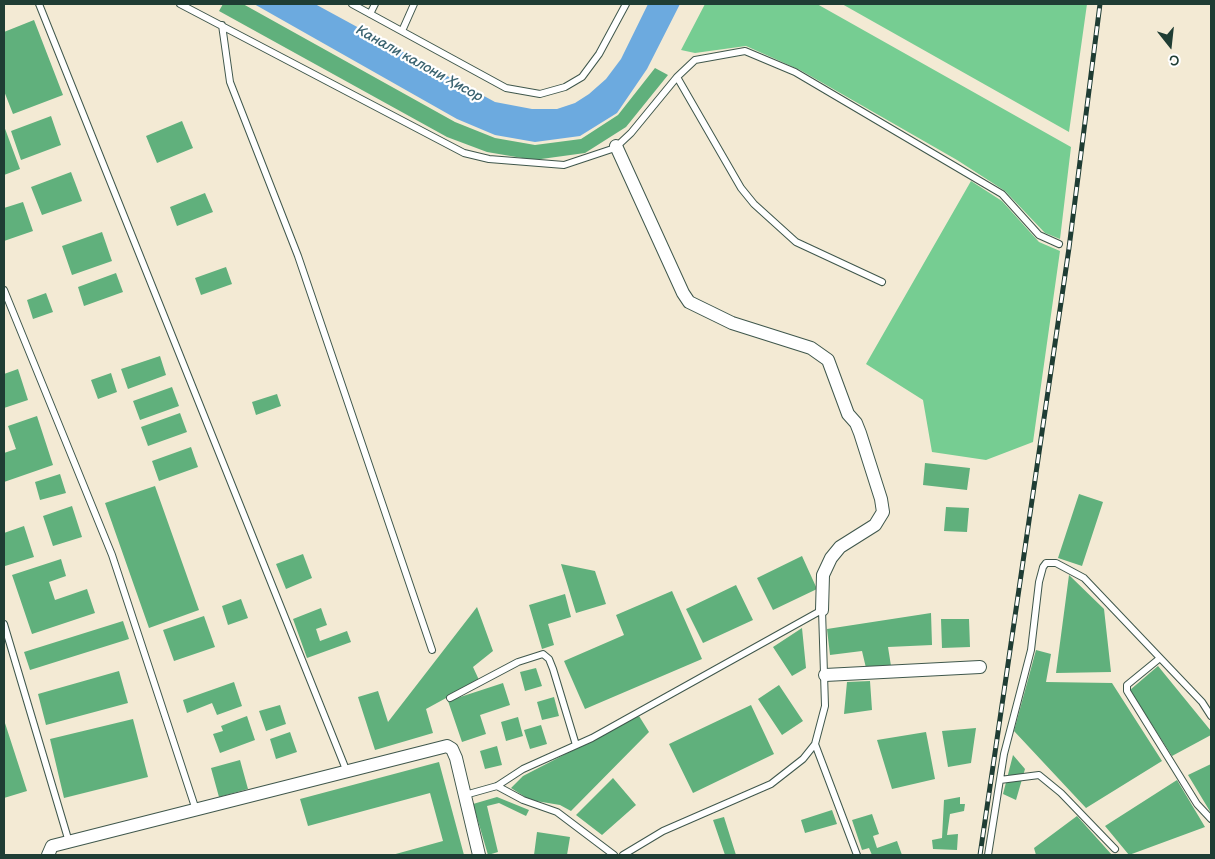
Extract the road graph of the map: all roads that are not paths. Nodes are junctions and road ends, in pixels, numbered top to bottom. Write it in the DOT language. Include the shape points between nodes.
graph roads {
  1 [pos="39,4"];
  2 [pos="180,4"];
  3 [pos="352,4"];
  4 [pos="375,4"];
  5 [pos="414,4"];
  6 [pos="626,4"];
  7 [pos="370,14"];
  8 [pos="222,25"];
  9 [pos="402,31"];
  10 [pos="677,77"];
  11 [pos="616,146"];
  12 [pos="1059,244"];
  13 [pos="882,282"];
  14 [pos="4,290"];
  15 [pos="822,610"];
  16 [pos="4,624"];
  17 [pos="432,650"];
  18 [pos="1160,658"];
  19 [pos="980,667"];
  20 [pos="825,674"];
  21 [pos="450,698"];
  22 [pos="1211,716"];
  23 [pos="815,744"];
  24 [pos="576,745"];
  25 [pos="347,772"];
  26 [pos="1000,780"];
  27 [pos="497,786"];
  28 [pos="463,795"];
  29 [pos="196,810"];
  30 [pos="1211,820"];
  31 [pos="69,842"];
  32 [pos="1115,848"];
  33 [pos="48,855"];
  34 [pos="479,855"];
  35 [pos="614,855"];
  36 [pos="623,855"];
  37 [pos="857,855"];
  38 [pos="988,855"];
  1 -- 25 [label="lane"];
  2 -- 8 [label="lane"];
  3 -- 7 [label="lane"];
  4 -- 7 [label="lane"];
  5 -- 9 [label="lane"];
  6 -- 9 [label="lane" via="599,54 582,77 565,87 540,94 506,88"];
  7 -- 9 [label="lane"];
  8 -- 11 [label="lane" via="464,153 489,159 564,166"];
  8 -- 17 [label="lane" via="230,82 298,256"];
  10 -- 11 [label="lane" via="631,133"];
  10 -- 12 [label="lane" via="695,60 745,51 795,72 1002,194 1040,235"];
  10 -- 13 [label="lane" via="741,188 754,204 796,242"];
  11 -- 15 [label="street" via="689,302 732,323 810,348 828,360 848,414 856,423 883,512 875,525 840,547 831,558 823,575"];
  14 -- 29 [label="lane" via="112,555"];
  15 -- 20 [label="lane"];
  15 -- 24 [label="lane"];
  16 -- 31 [label="lane"];
  18 -- 22 [label="lane"];
  18 -- 26 [label="lane" via="1084,578 1056,563 1046,563 1039,582 1031,650"];
  18 -- 30 [label="lane" via="1127,685 1127,691 1197,804"];
  19 -- 20 [label="street"];
  20 -- 23 [label="lane" via="825,706"];
  21 -- 24 [label="lane" via="518,662 543,654 553,669"];
  23 -- 36 [label="lane" via="803,759 772,784 662,831"];
  23 -- 37 [label="lane"];
  24 -- 27 [label="lane" via="523,769"];
  25 -- 28 [label="street" via="447,746 456,758"];
  25 -- 29 [label="street"];
  26 -- 32 [label="lane" via="1039,775"];
  26 -- 38 [label="lane"];
  27 -- 28 [label="lane"];
  27 -- 35 [label="lane" via="556,812"];
  28 -- 34 [label="street"];
  29 -- 31 [label="street"];
  31 -- 33 [label="street" via="52,846"];
}
